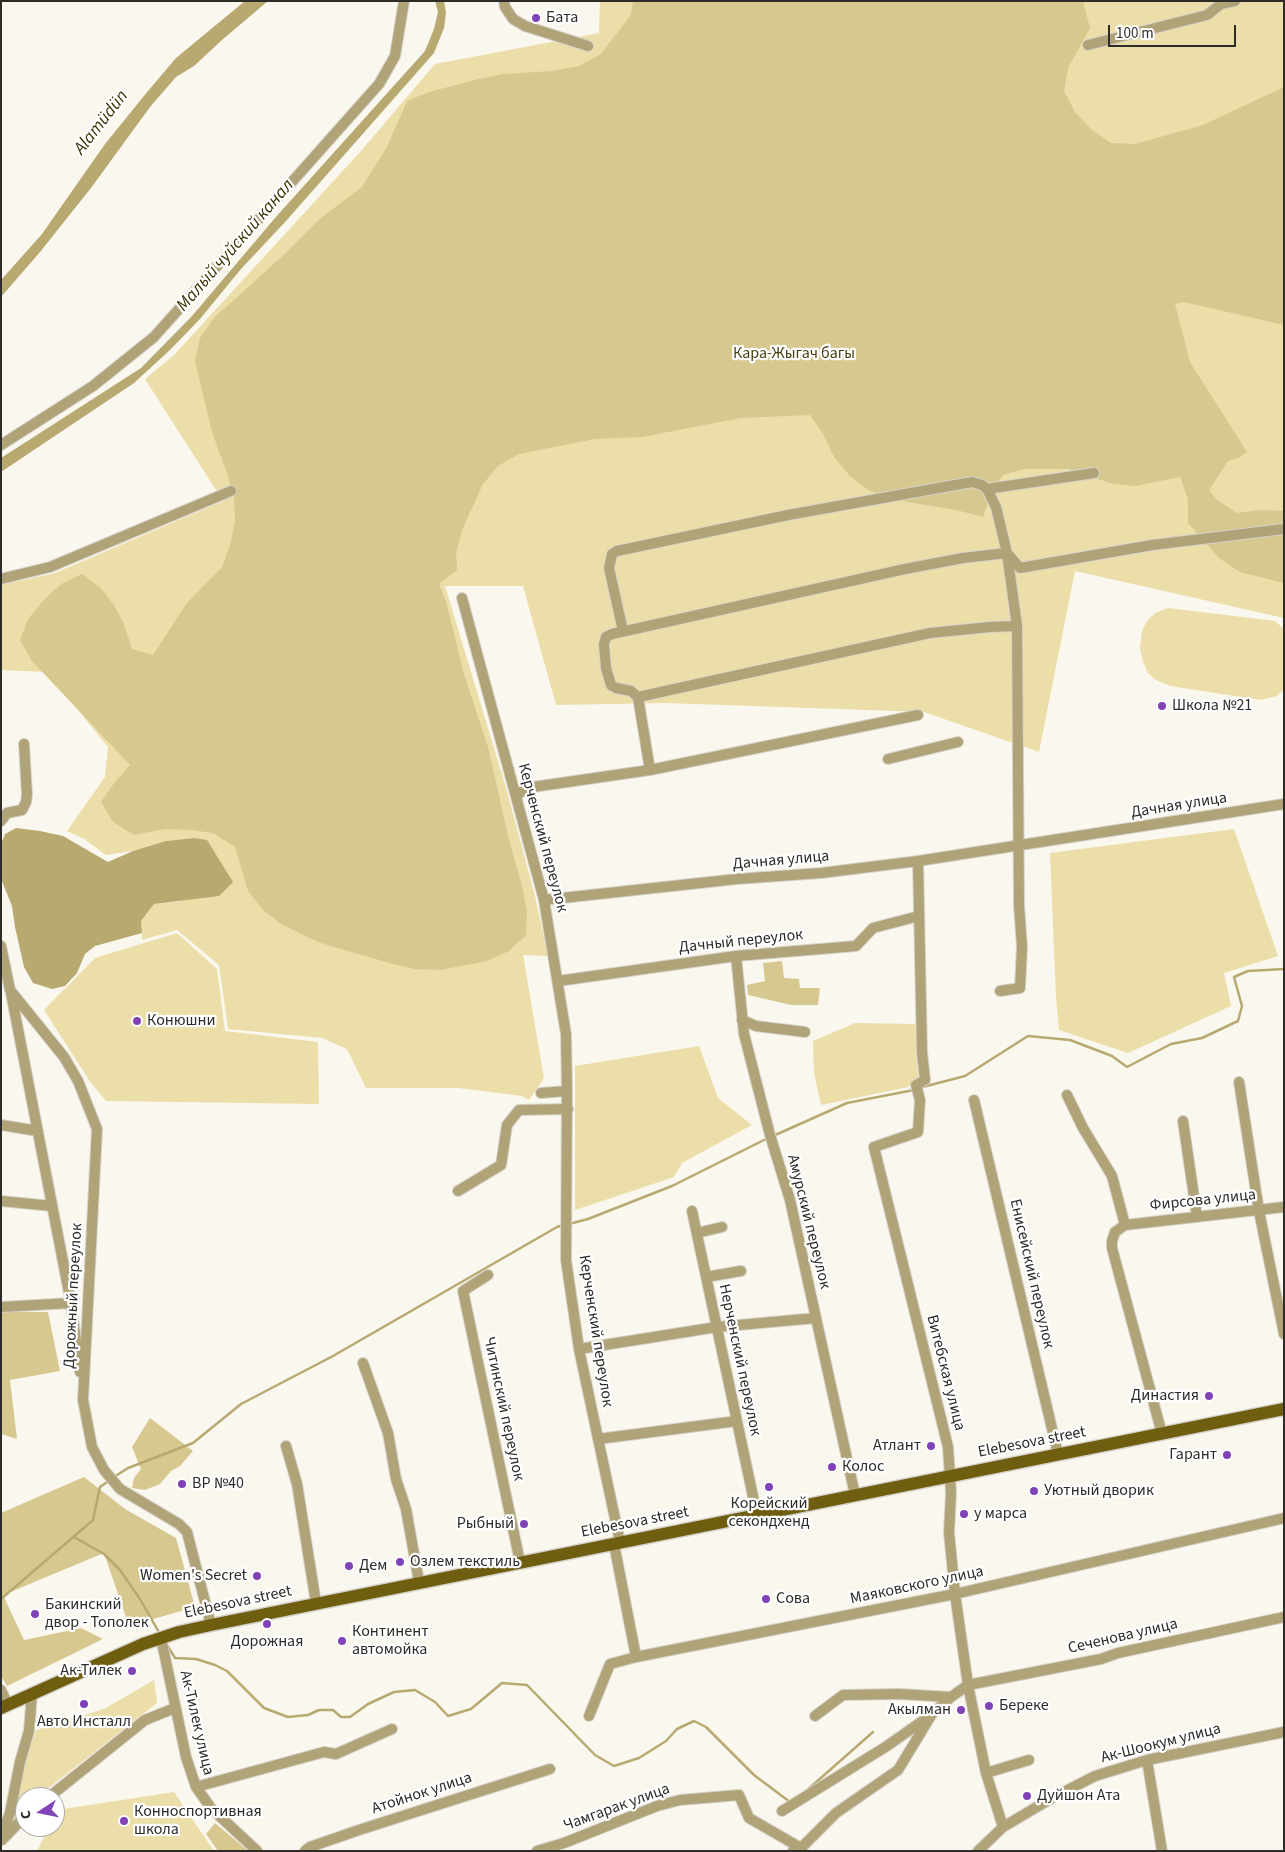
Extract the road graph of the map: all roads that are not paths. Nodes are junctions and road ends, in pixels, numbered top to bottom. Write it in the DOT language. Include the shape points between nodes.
graph roads {
  1 [pos="404,1"];
  2 [pos="504,1"];
  3 [pos="1235,1"];
  4 [pos="1088,45"];
  5 [pos="588,46"];
  6 [pos="1,445"];
  7 [pos="1094,473"];
  8 [pos="987,489"];
  9 [pos="231,491"];
  10 [pos="1284,529"];
  11 [pos="1007,553"];
  12 [pos="1,579"];
  13 [pos="462,598"];
  14 [pos="1017,626"];
  15 [pos="623,631"];
  16 [pos="638,697"];
  17 [pos="918,715"];
  18 [pos="958,742"];
  19 [pos="24,744"];
  20 [pos="888,759"];
  21 [pos="650,770"];
  22 [pos="516,796"];
  23 [pos="1284,804"];
  24 [pos="1,821"];
  25 [pos="1019,846"];
  26 [pos="918,861"];
  27 [pos="544,900"];
  28 [pos="919,916"];
  29 [pos="1,946"];
  30 [pos="736,956"];
  31 [pos="558,981"];
  32 [pos="10,990"];
  33 [pos="1000,991"];
  34 [pos="742,1020"];
  35 [pos="805,1032"];
  36 [pos="1239,1082"];
  37 [pos="567,1091"];
  38 [pos="541,1093"];
  39 [pos="1067,1095"];
  40 [pos="974,1100"];
  41 [pos="568,1109"];
  42 [pos="1183,1121"];
  43 [pos="1,1125"];
  44 [pos="38,1131"];
  45 [pos="458,1191"];
  46 [pos="1,1201"];
  47 [pos="52,1206"];
  48 [pos="1284,1207"];
  49 [pos="692,1211"];
  50 [pos="1259,1211"];
  51 [pos="1197,1218"];
  52 [pos="1125,1225"];
  53 [pos="722,1227"];
  54 [pos="697,1233"];
  55 [pos="741,1271"];
  56 [pos="488,1275"];
  57 [pos="706,1277"];
  58 [pos="71,1303"];
  59 [pos="1,1307"];
  60 [pos="816,1318"];
  61 [pos="717,1327"];
  62 [pos="1284,1334"];
  63 [pos="579,1349"];
  64 [pos="363,1363"];
  65 [pos="83,1400"];
  66 [pos="1284,1409"];
  67 [pos="737,1421"];
  68 [pos="1162,1434"];
  69 [pos="598,1439"];
  70 [pos="286,1446"];
  71 [pos="1058,1454"];
  72 [pos="950,1476"];
  73 [pos="855,1495"];
  74 [pos="757,1515"];
  75 [pos="1284,1518"];
  76 [pos="617,1543"];
  77 [pos="520,1562"];
  78 [pos="419,1582"];
  79 [pos="955,1594"];
  80 [pos="316,1603"];
  81 [pos="1284,1617"];
  82 [pos="211,1625"];
  83 [pos="161,1638"];
  84 [pos="636,1658"];
  85 [pos="968,1685"];
  86 [pos="1,1690"];
  87 [pos="32,1694"];
  88 [pos="951,1697"];
  89 [pos="5,1706"];
  90 [pos="175,1708"];
  91 [pos="932,1714"];
  92 [pos="588,1716"];
  93 [pos="815,1716"];
  94 [pos="392,1729"];
  95 [pos="1284,1732"];
  96 [pos="1029,1760"];
  97 [pos="1147,1760"];
  98 [pos="550,1769"];
  99 [pos="986,1773"];
  100 [pos="61,1787"];
  101 [pos="196,1787"];
  102 [pos="782,1811"];
  103 [pos="15,1826"];
  104 [pos="1003,1827"];
  105 [pos="1,1839"];
  106 [pos="1159,1849"];
  107 [pos="799,1850"];
  108 [pos="257,1851"];
  109 [pos="305,1851"];
  110 [pos="537,1851"];
  111 [pos="978,1851"];
  1 -- 6 [label="street" via="395,56 379,84 154,337 93,386"];
  2 -- 5 [label="street" via="513,18 524,26"];
  3 -- 4 [label="street" via="1221,4 1206,16"];
  7 -- 8 [label="street"];
  8 -- 11 [label="street" via="996,507"];
  8 -- 15 [label="street" via="972,482 788,515 614,552 609,568"];
  9 -- 12 [label="street" via="50,567"];
  10 -- 11 [label="street" via="1152,545 1020,568"];
  11 -- 14 [label="street"];
  11 -- 15 [label="street" via="906,569"];
  13 -- 22 [label="street, Керченский переулок"];
  14 -- 16 [label="street" via="930,633"];
  14 -- 25 [label="street"];
  15 -- 16 [label="street" via="605,638 606,668 612,687 631,691"];
  16 -- 21 [label="street"];
  17 -- 21 [label="street"];
  18 -- 20 [label="street"];
  19 -- 24 [label="street" via="26,802 22,810 7,813"];
  21 -- 22 [label="street" via="526,788"];
  22 -- 27 [label="street, Керченский переулок"];
  23 -- 25 [label="street, Дачная улица"];
  25 -- 26 [label="street, Дачная улица"];
  25 -- 33 [label="street" via="1020,988"];
  26 -- 27 [label="street, Дачная улица"];
  26 -- 28 [label="street"];
  27 -- 31 [label="street, Керченский переулок"];
  28 -- 30 [label="street, Дачный переулок" via="873,928 856,946"];
  28 -- 72 [label="street, Витебская улица" via="925,1080 916,1085 920,1100 918,1132 874,1147 948,1447"];
  29 -- 32 [label="street, Дорожный переулок"];
  30 -- 31 [label="street, Дачный переулок"];
  30 -- 34 [label="street, Амурский переулок"];
  31 -- 37 [label="street, Керченский переулок" via="566,1034"];
  32 -- 44 [label="street"];
  32 -- 65 [label="street, Дорожный переулок" via="64,1057 78,1081 97,1129"];
  34 -- 35 [label="street" via="756,1026"];
  34 -- 60 [label="street, Амурский переулок" via="756,1086 790,1200"];
  36 -- 50 [label="street"];
  37 -- 38 [label="street"];
  37 -- 41 [label="street, Керченский переулок"];
  39 -- 52 [label="street" via="1112,1176"];
  40 -- 71 [label="street, Енисейский переулок"];
  41 -- 45 [label="street" via="519,1110 507,1125 501,1166"];
  41 -- 63 [label="street, Керченский переулок" via="566,1260"];
  42 -- 51 [label="street"];
  43 -- 44 [label="street"];
  44 -- 47 [label="street"];
  46 -- 47 [label="street"];
  47 -- 58 [label="street"];
  48 -- 50 [label="street, Фирсова улица"];
  49 -- 54 [label="street, Нерченский переулок"];
  50 -- 51 [label="street, Фирсова улица"];
  50 -- 62 [label="street"];
  51 -- 52 [label="street, Фирсова улица"];
  52 -- 68 [label="street, Фирсова улица" via="1115,1232 1112,1248"];
  53 -- 54 [label="street"];
  54 -- 57 [label="street, Нерченский переулок"];
  55 -- 57 [label="street"];
  56 -- 77 [label="street, Читинский переулок" via="463,1291"];
  57 -- 61 [label="street, Нерченский переулок"];
  58 -- 59 [label="street"];
  58 -- 65 [label="street"];
  60 -- 61 [label="street"];
  60 -- 73 [label="street, Амурский переулок"];
  61 -- 63 [label="street"];
  61 -- 67 [label="street, Нерченский переулок"];
  63 -- 69 [label="street, Керченский переулок"];
  64 -- 78 [label="street" via="388,1433"];
  65 -- 82 [label="street, Дорожный переулок" via="92,1447 104,1470 120,1489 187,1532"];
  66 -- 68 [label="main road, Elebesova street"];
  67 -- 69 [label="street"];
  67 -- 74 [label="street, Нерченский переулок"];
  68 -- 71 [label="main road, Elebesova street"];
  69 -- 76 [label="street, Керченский переулок"];
  70 -- 80 [label="street" via="297,1484"];
  71 -- 72 [label="main road, Elebesova street"];
  72 -- 73 [label="main road, Elebesova street"];
  72 -- 79 [label="street, Витебская улица" via="949,1532"];
  73 -- 74 [label="main road, Elebesova street"];
  74 -- 76 [label="main road, Elebesova street"];
  75 -- 79 [label="street, Маяковского улица"];
  76 -- 77 [label="main road, Elebesova street"];
  76 -- 84 [label="street, Керченский переулок"];
  77 -- 78 [label="main road, Elebesova street"];
  78 -- 80 [label="main road, Elebesova street"];
  79 -- 84 [label="street, Маяковского улица"];
  79 -- 85 [label="street, Витебская улица"];
  80 -- 82 [label="main road, Elebesova street"];
  81 -- 85 [label="street, Сеченова улица" via="1101,1659"];
  82 -- 83 [label="main road, Elebesova street"];
  83 -- 87 [label="main road, Elebesova street"];
  83 -- 90 [label="street, Ак-Тилек улица"];
  84 -- 92 [label="street, Маяковского улица" via="610,1664"];
  85 -- 88 [label="street"];
  85 -- 99 [label="street, Витебская улица"];
  86 -- 89 [label="street"];
  87 -- 89 [label="main road, Elebesova street"];
  87 -- 105 [label="street" via="28,1731"];
  88 -- 91 [label="street"];
  88 -- 93 [label="street" via="842,1695"];
  90 -- 100 [label="street" via="145,1720"];
  90 -- 101 [label="street, Ак-Тилек улица"];
  91 -- 102 [label="street"];
  91 -- 107 [label="street" via="898,1770 836,1813"];
  94 -- 101 [label="street" via="336,1754 324,1752"];
  95 -- 97 [label="street, Ак-Шоокум улица"];
  96 -- 99 [label="street"];
  97 -- 104 [label="street, Ак-Шоокум улица" via="1096,1776"];
  97 -- 106 [label="street"];
  98 -- 109 [label="street, Атойнок улица" via="359,1830"];
  99 -- 104 [label="street, Витебская улица"];
  101 -- 108 [label="street, Ак-Тилек улица" via="211,1808"];
  103 -- 105 [label="street"];
  104 -- 111 [label="street, Ак-Шоокум улица"];
  107 -- 110 [label="street, Чамгарак улица" via="748,1818 739,1795 680,1800 657,1806"];
}
